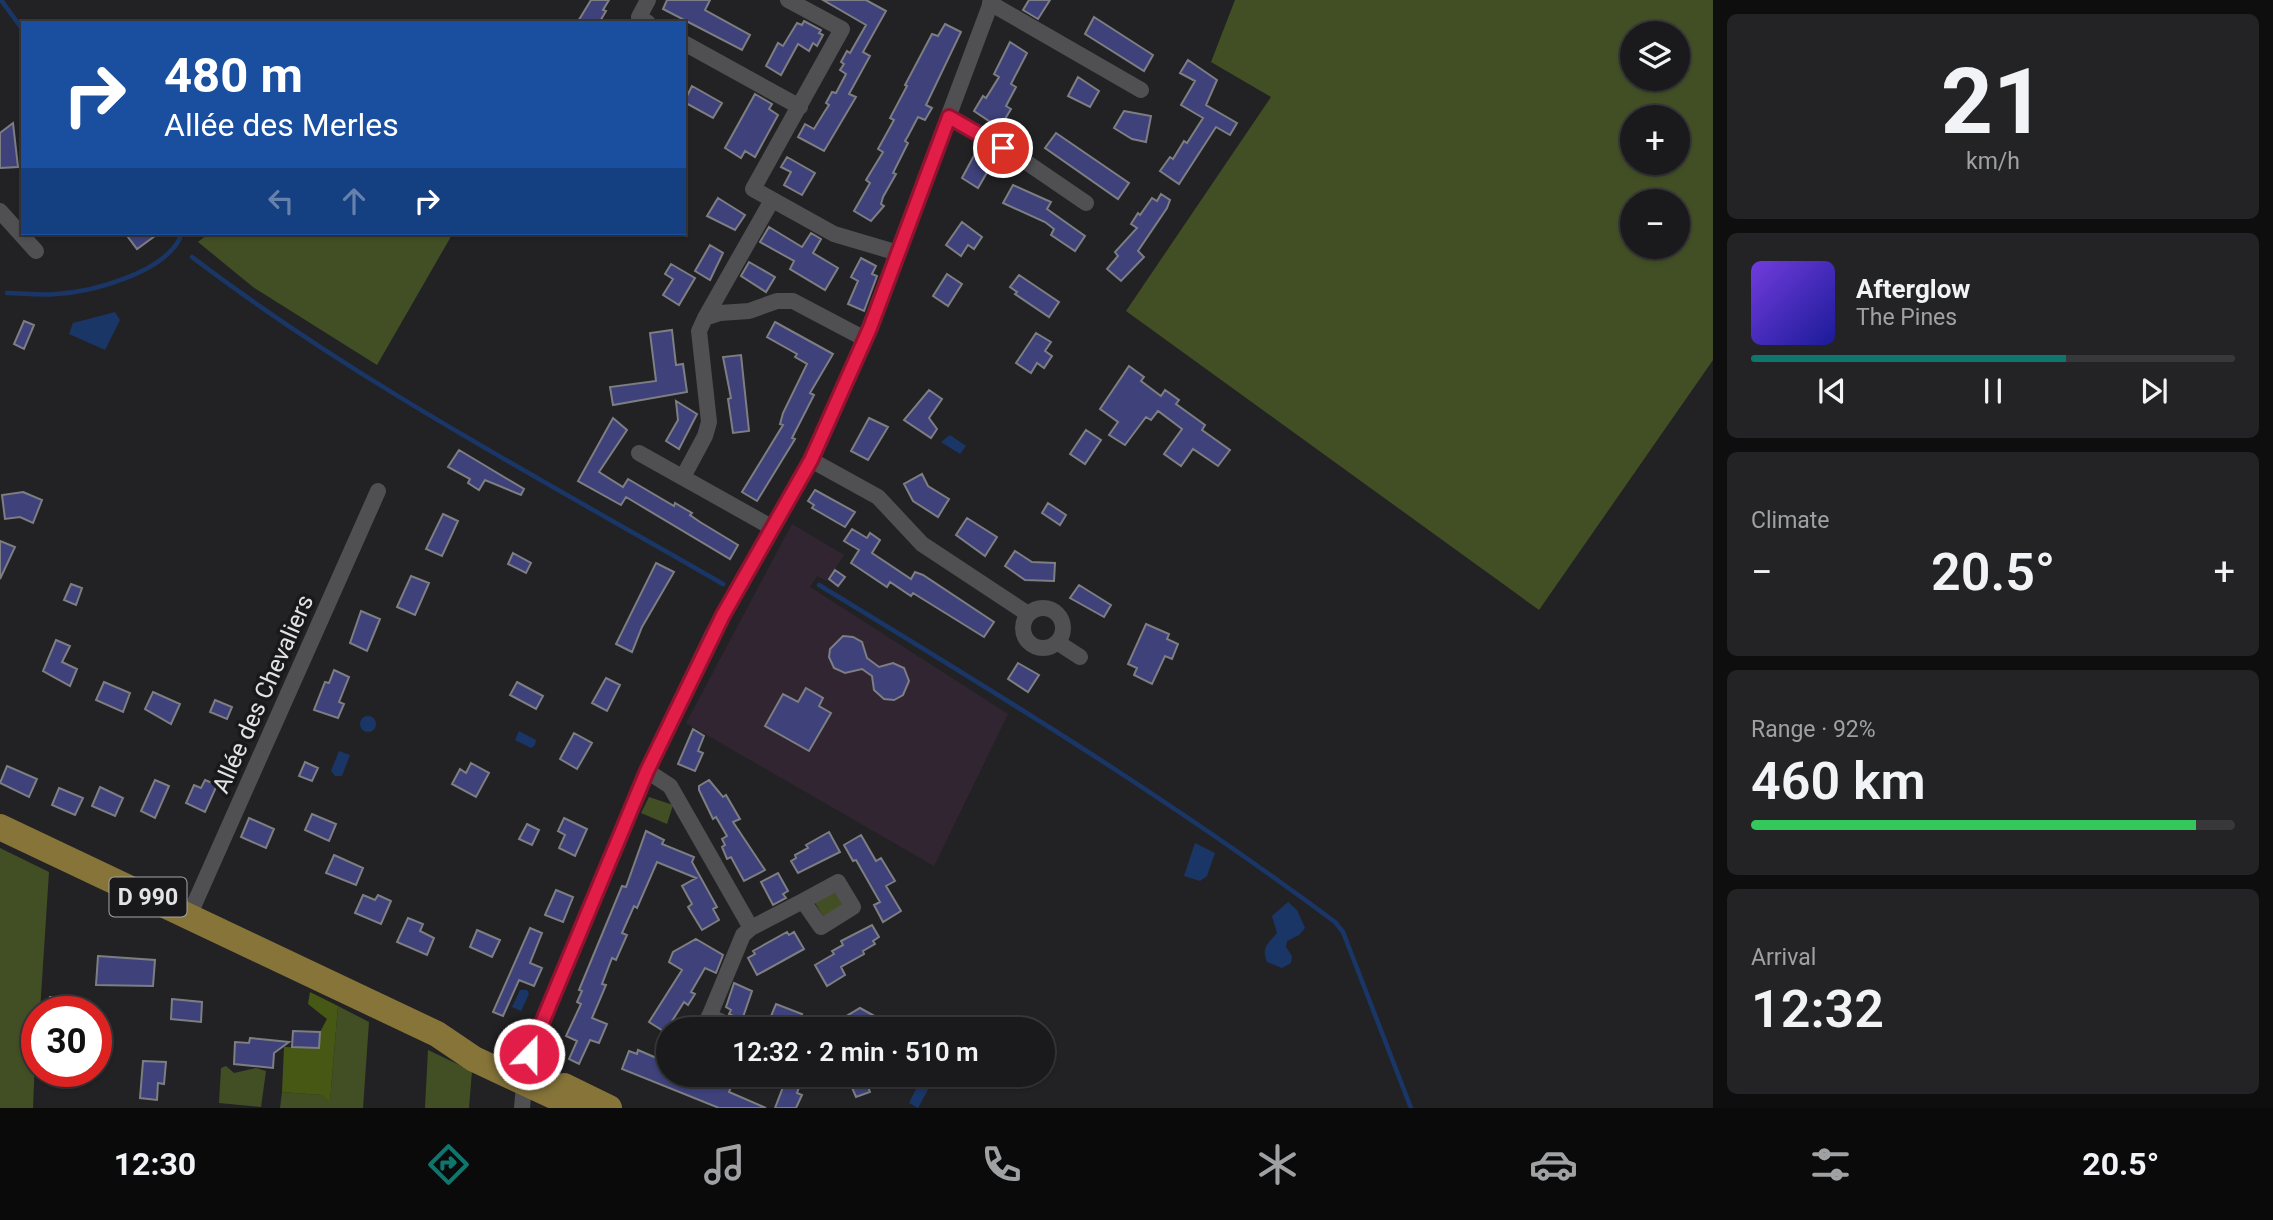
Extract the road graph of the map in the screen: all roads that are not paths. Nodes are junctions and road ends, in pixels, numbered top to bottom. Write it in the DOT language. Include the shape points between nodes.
graph roads {
  1 [pos="649,0"];
  2 [pos="788,0"];
  3 [pos="991,2"];
  4 [pos="646,21"];
  5 [pos="686,44"];
  6 [pos="1141,90"];
  7 [pos="800,107"];
  8 [pos="949,117"];
  9 [pos="772,200"];
  10 [pos="1086,204"];
  11 [pos="0,211"];
  12 [pos="21,234"];
  13 [pos="22,235"];
  14 [pos="36,251"];
  15 [pos="898,253"];
  16 [pos="705,318"];
  17 [pos="865,339"];
  18 [pos="639,453"];
  19 [pos="811,460"];
  20 [pos="683,477"];
  21 [pos="378,491"];
  22 [pos="772,528"];
  23 [pos="1028,614"];
  24 [pos="1057,642"];
  25 [pos="1080,657"];
  26 [pos="647,771"];
  27 [pos="0,827"];
  28 [pos="803,901"];
  29 [pos="189,916"];
  30 [pos="751,928"];
  31 [pos="708,1017"];
  32 [pos="524,1073"];
  33 [pos="522,1108"];
  34 [pos="579,1108"];
  35 [pos="609,1108"];
  1 -- 4 [label="street" via="639,17"];
  2 -- 7 [label="street" via="842,29"];
  3 -- 6 [label="street"];
  3 -- 8 [label="street"];
  5 -- 7 [label="street"];
  7 -- 9 [label="street" via="753,189"];
  8 -- 10 [label="street"];
  8 -- 15 [label="street"];
  9 -- 15 [label="street" via="834,234"];
  9 -- 16 [label="street"];
  11 -- 12 [label="street"];
  13 -- 14 [label="street"];
  15 -- 17 [label="street"];
  16 -- 17 [label="street" via="793,301"];
  16 -- 20 [label="street" via="700,338 709,422"];
  17 -- 19 [label="street"];
  18 -- 20 [label="street"];
  19 -- 22 [label="street"];
  19 -- 23 [label="street" via="878,497 922,544"];
  20 -- 22 [label="street"];
  21 -- 29 [label="street, Allée des Chevaliers"];
  22 -- 26 [label="street" via="712,635"];
  23 -- 24 [label="street" via="1023,623 1026,639 1040,648"];
  23 -- 24 [label="street" via="1042,607 1057,613 1063,629"];
  24 -- 25 [label="street"];
  26 -- 30 [label="street" via="670,786"];
  26 -- 32 [label="street"];
  27 -- 29 [label="main road, D 990"];
  28 -- 30 [label="street"];
  29 -- 32 [label="main road, D 990" via="437,1034 474,1059"];
  30 -- 31 [label="street" via="743,935"];
  32 -- 33 [label="street"];
  32 -- 34 [label="main road, D 990"];
  32 -- 35 [label="main road, D 990"];
}
